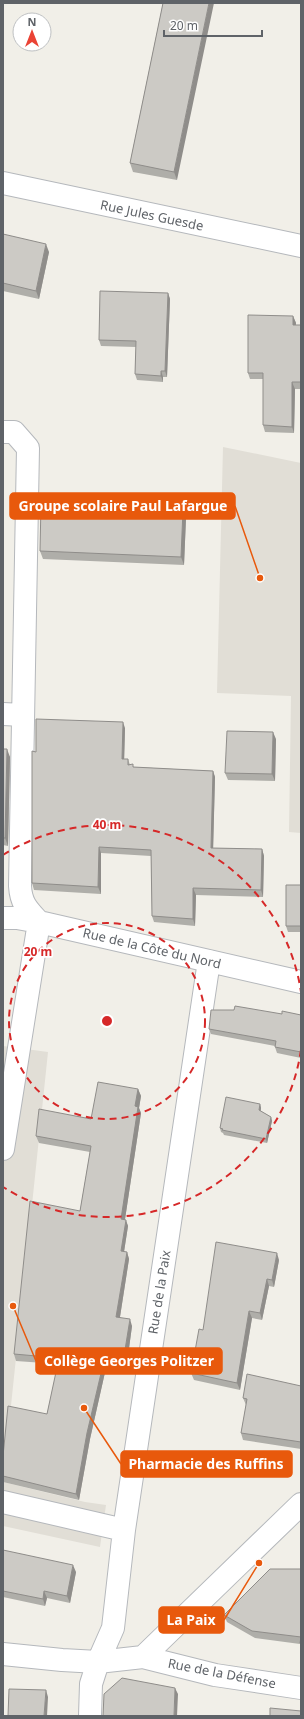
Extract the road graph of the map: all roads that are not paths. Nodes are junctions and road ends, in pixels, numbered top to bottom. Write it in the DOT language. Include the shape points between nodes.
graph roads {
  1 [pos="3,184"];
  2 [pos="301,246"];
  3 [pos="3,432"];
  4 [pos="13,715"];
  5 [pos="3,918"];
  6 [pos="39,922"];
  7 [pos="209,961"];
  8 [pos="301,982"];
  9 [pos="3,1149"];
  10 [pos="3,1502"];
  11 [pos="301,1504"];
  12 [pos="124,1530"];
  13 [pos="3,1654"];
  14 [pos="143,1657"];
  15 [pos="98,1662"];
  16 [pos="301,1688"];
  17 [pos="90,1716"];
  1 -- 2 [label="street, Rue Jules Guesde"];
  3 -- 4 [label="street" via="14,432 28,448"];
  4 -- 6 [label="street" via="20,898"];
  5 -- 6 [label="street, Rue de la Côte du Nord"];
  6 -- 7 [label="street, Rue de la Côte du Nord"];
  6 -- 9 [label="street"];
  7 -- 8 [label="street, Rue de la Côte du Nord"];
  7 -- 12 [label="street, Rue de la Paix"];
  10 -- 12 [label="street"];
  11 -- 14 [label="street"];
  12 -- 15 [label="street, Rue de la Paix" via="113,1628"];
  13 -- 15 [label="street"];
  14 -- 15 [label="street"];
  14 -- 16 [label="street, Rue de la Défense" via="215,1675"];
  15 -- 17 [label="street, Rue de la Paix" via="91,1684"];
}
